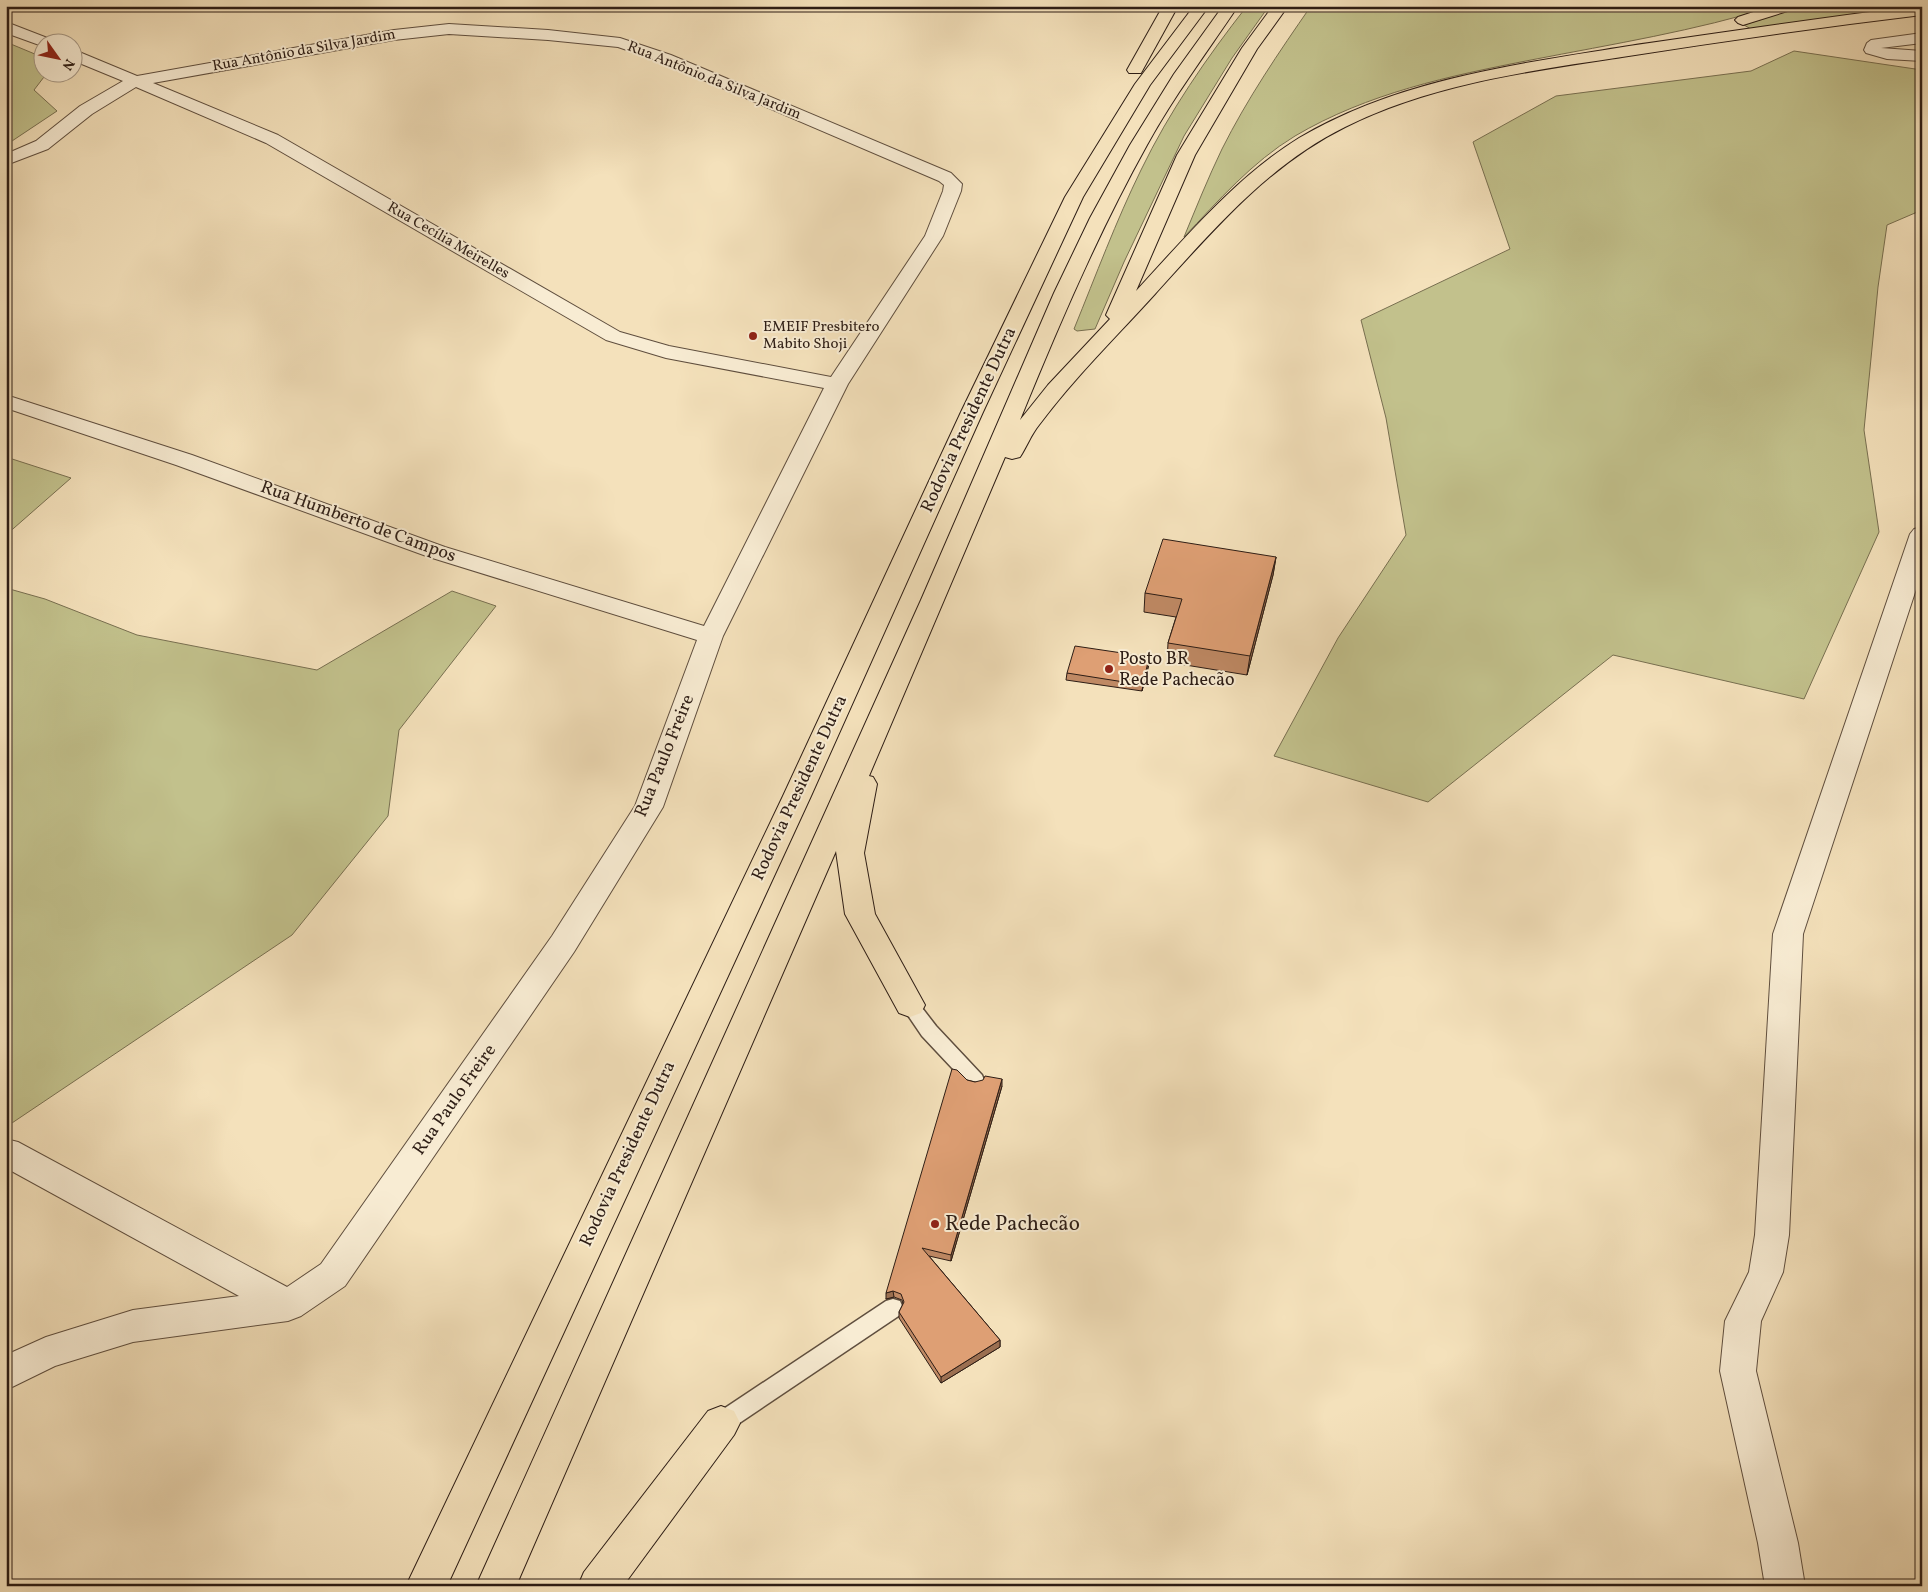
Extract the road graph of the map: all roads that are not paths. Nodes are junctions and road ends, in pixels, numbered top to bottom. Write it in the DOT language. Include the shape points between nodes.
graph roads {
  1 [pos="1170,6"];
  2 [pos="1202,6"];
  3 [pos="1230,6"];
  4 [pos="1281,6"];
  5 [pos="1628,6"];
  6 [pos="1644,6"];
  7 [pos="1789,6"];
  8 [pos="1922,10"];
  9 [pos="6,26"];
  10 [pos="32,37"];
  11 [pos="1922,38"];
  12 [pos="1922,56"];
  13 [pos="82,58"];
  14 [pos="1549,64"];
  15 [pos="135,81"];
  16 [pos="6,160"];
  17 [pos="953,184"];
  18 [pos="1074,197"];
  19 [pos="1107,335"];
  20 [pos="837,384"];
  21 [pos="6,401"];
  22 [pos="1922,534"];
  23 [pos="943,577"];
  24 [pos="711,636"];
  25 [pos="871,741"];
  26 [pos="910,1006"];
  27 [pos="975,1080"];
  28 [pos="6,1152"];
  29 [pos="288,1305"];
  30 [pos="893,1308"];
  31 [pos="6,1374"];
  32 [pos="721,1423"];
  33 [pos="426,1586"];
  34 [pos="496,1586"];
  35 [pos="598,1586"];
  36 [pos="1785,1586"];
  1 -- 18 [label="highway" via="1111,112"];
  2 -- 18 [label="highway, Rodovia Presidente Dutra" via="1143,84"];
  3 -- 23 [label="highway, Rodovia Presidente Dutra" via="1192,56 1136,146 1089,237"];
  4 -- 19 [label="highway" via="1216,101 1186,155"];
  5 -- 6 [label="highway"];
  7 -- 14 [label="highway" via="1708,29"];
  8 -- 14 [label="highway"];
  9 -- 10 [label="street"];
  11 -- 12 [label="street" via="1872,46 1872,50 1887,54"];
  13 -- 15 [label="street, Rua Cecília Meirelles"];
  14 -- 19 [label="highway" via="1415,93 1345,120 1306,141 1270,166 1237,196"];
  15 -- 16 [label="street" via="86,110 42,145"];
  15 -- 17 [label="street, Rua Antônio da Silva Jardim" via="394,35 449,29 620,43 665,58"];
  15 -- 20 [label="street, Rua Cecília Meirelles" via="272,139 613,336 666,352"];
  17 -- 20 [label="street, Rua Paulo Freire" via="934,236"];
  18 -- 33 [label="highway, Rodovia Presidente Dutra"];
  19 -- 23 [label="highway" via="1030,421"];
  20 -- 24 [label="street, Rua Paulo Freire"];
  21 -- 24 [label="street, Rua Humberto de Campos" via="184,460 437,552"];
  22 -- 36 [label="street" via="1788,934 1772,1235 1766,1272 1743,1321 1738,1371"];
  23 -- 25 [label="highway, Rodovia Presidente Dutra"];
  24 -- 29 [label="street, Rua Paulo Freire" via="649,807 568,936 333,1275"];
  25 -- 26 [label="highway" via="850,853 860,914"];
  25 -- 34 [label="highway, Rodovia Presidente Dutra"];
  26 -- 27 [label="lane"];
  28 -- 29 [label="street"];
  29 -- 31 [label="street" via="133,1326 46,1353"];
  30 -- 32 [label="lane"];
  32 -- 35 [label="highway"];
}
